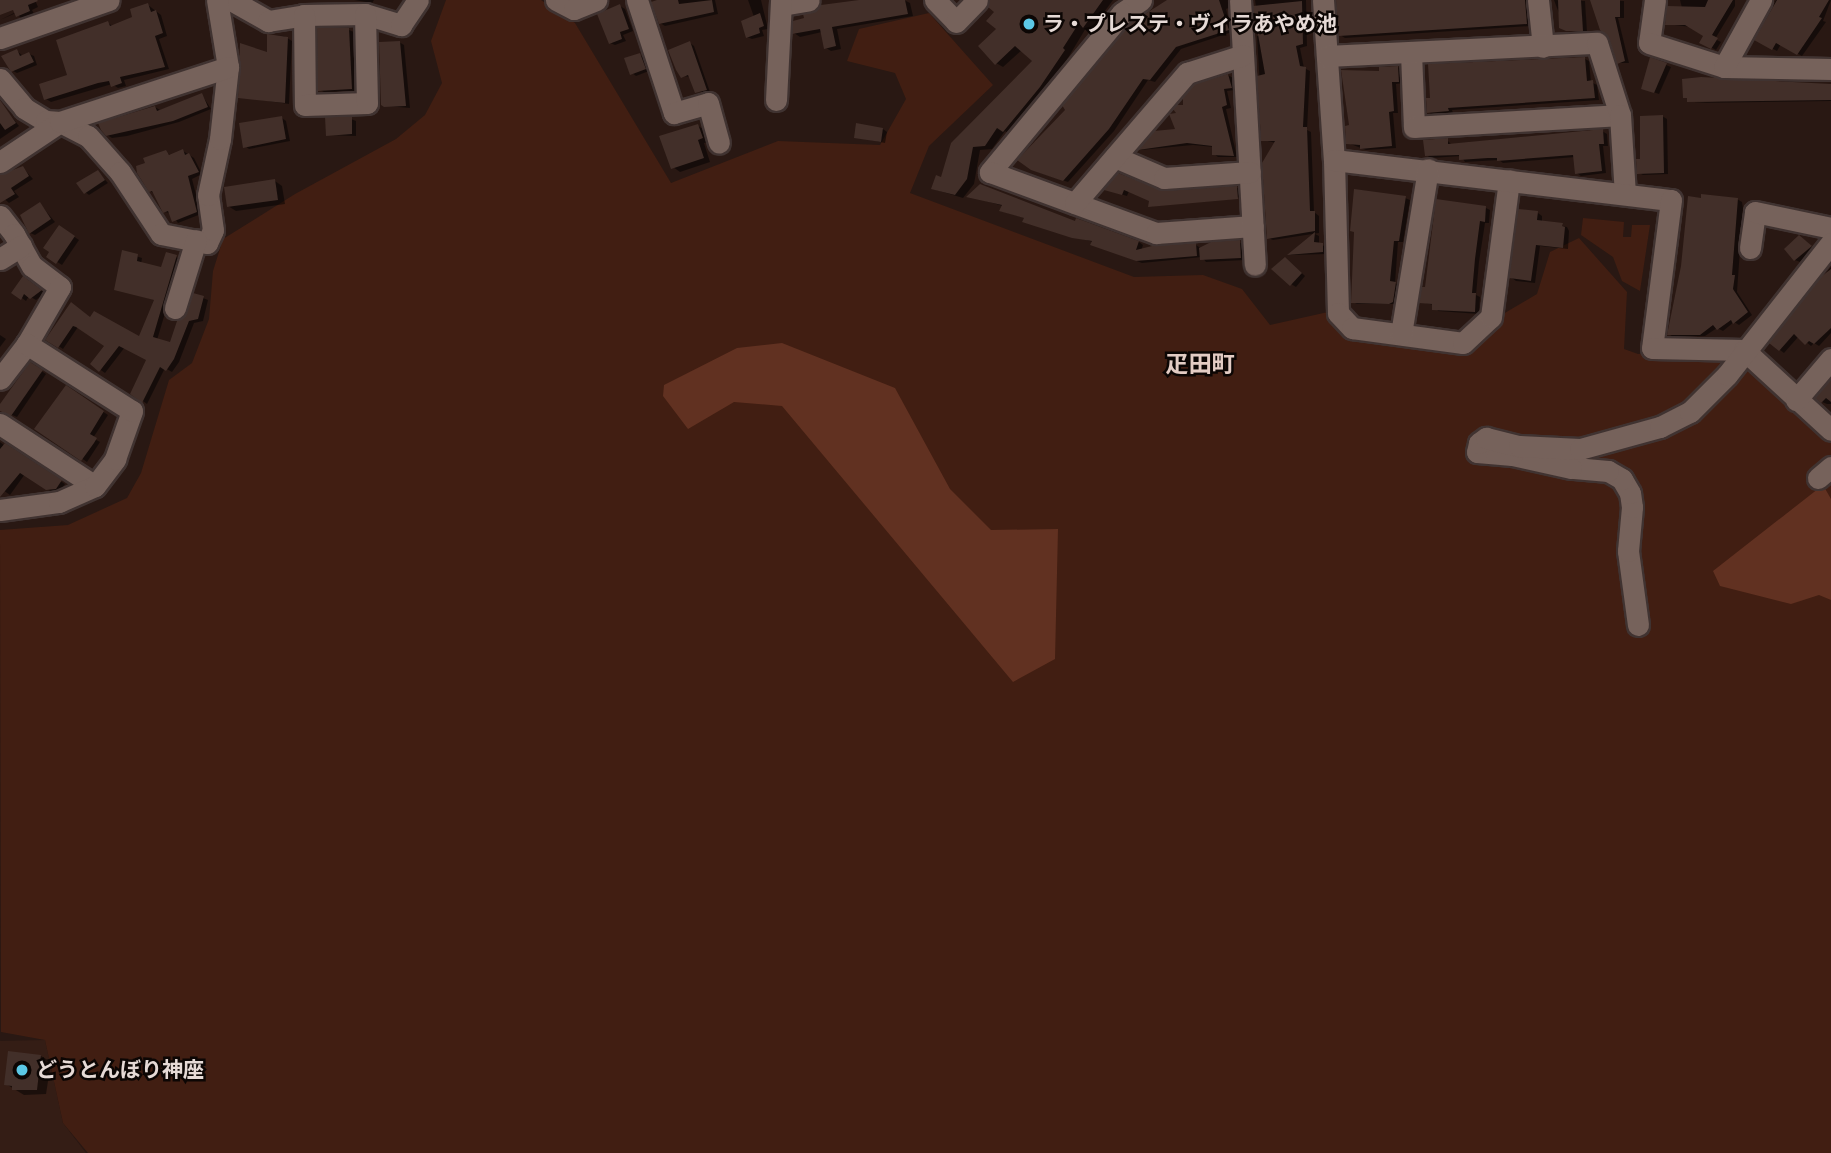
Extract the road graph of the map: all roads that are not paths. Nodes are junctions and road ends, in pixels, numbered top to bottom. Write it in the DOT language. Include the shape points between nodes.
graph roads {
  1 [pos="109,0"];
  2 [pos="217,0"];
  3 [pos="230,0"];
  4 [pos="418,0"];
  5 [pos="556,0"];
  6 [pos="596,0"];
  7 [pos="637,0"];
  8 [pos="809,0"];
  9 [pos="934,0"];
  10 [pos="977,0"];
  11 [pos="1141,0"];
  12 [pos="1240,0"];
  13 [pos="1323,0"];
  14 [pos="1538,0"];
  15 [pos="1655,0"];
  16 [pos="1761,0"];
  17 [pos="781,3"];
  18 [pos="365,14"];
  19 [pos="304,15"];
  20 [pos="0,38"];
  21 [pos="1543,47"];
  22 [pos="1411,53"];
  23 [pos="1243,55"];
  24 [pos="1327,56"];
  25 [pos="1828,63"];
  26 [pos="228,67"];
  27 [pos="1724,67"];
  28 [pos="0,79"];
  29 [pos="776,100"];
  30 [pos="1620,115"];
  31 [pos="60,122"];
  32 [pos="719,143"];
  33 [pos="1115,157"];
  34 [pos="1334,160"];
  35 [pos="0,162"];
  36 [pos="1428,169"];
  37 [pos="1250,172"];
  38 [pos="1509,180"];
  39 [pos="1625,194"];
  40 [pos="1075,203"];
  41 [pos="0,216"];
  42 [pos="1253,226"];
  43 [pos="1831,228"];
  44 [pos="196,240"];
  45 [pos="1831,243"];
  46 [pos="21,246"];
  47 [pos="1750,248"];
  48 [pos="0,259"];
  49 [pos="1255,265"];
  50 [pos="175,308"];
  51 [pos="1401,334"];
  52 [pos="27,344"];
  53 [pos="1744,350"];
  54 [pos="1831,359"];
  55 [pos="0,379"];
  56 [pos="1796,400"];
  57 [pos="0,424"];
  58 [pos="1831,430"];
  59 [pos="95,486"];
  60 [pos="0,510"];
  61 [pos="1638,625"];
  1 -- 20 [label="street"];
  2 -- 26 [label="street"];
  3 -- 19 [label="street" via="268,21"];
  4 -- 18 [label="street" via="401,25"];
  5 -- 6 [label="street" via="574,9"];
  7 -- 32 [label="street" via="674,113 708,103"];
  8 -- 17 [label="street"];
  9 -- 10 [label="street" via="956,22"];
  11 -- 40 [label="street" via="1122,13 990,172"];
  12 -- 23 [label="street"];
  13 -- 24 [label="street"];
  14 -- 21 [label="street"];
  15 -- 27 [label="street" via="1649,43"];
  16 -- 27 [label="street"];
  17 -- 29 [label="street"];
  18 -- 19 [label="street"];
  18 -- 19 [label="street" via="368,103 305,105"];
  21 -- 22 [label="street"];
  21 -- 30 [label="street" via="1597,43"];
  22 -- 24 [label="street"];
  22 -- 30 [label="street" via="1414,127"];
  23 -- 33 [label="street" via="1186,73"];
  23 -- 37 [label="street"];
  24 -- 34 [label="street"];
  25 -- 27 [label="street"];
  26 -- 31 [label="street"];
  26 -- 44 [label="street" via="208,195 213,230 207,243"];
  28 -- 31 [label="street" via="24,108 46,121"];
  30 -- 39 [label="street"];
  31 -- 35 [label="street"];
  31 -- 44 [label="street" via="88,136 120,172 161,234"];
  33 -- 37 [label="street" via="1164,178"];
  33 -- 40 [label="street"];
  34 -- 36 [label="street"];
  34 -- 51 [label="street" via="1338,313 1352,328"];
  36 -- 38 [label="street"];
  36 -- 51 [label="street"];
  37 -- 42 [label="street"];
  38 -- 39 [label="street"];
  38 -- 51 [label="street" via="1490,317 1463,343"];
  39 -- 53 [label="street" via="1671,200 1652,348"];
  40 -- 42 [label="street" via="1156,233"];
  41 -- 46 [label="street"];
  42 -- 49 [label="street"];
  43 -- 47 [label="street" via="1755,212"];
  44 -- 50 [label="street"];
  45 -- 53 [label="street"];
  46 -- 48 [label="street"];
  46 -- 52 [label="street" via="32,266 60,287"];
  52 -- 55 [label="street"];
  52 -- 59 [label="street" via="132,411 114,459"];
  53 -- 56 [label="street"];
  53 -- 61 [label="street" via="1701,403 1660,427 1580,449 1519,446 1486,438 1479,443 1477,452 1608,471 1622,479 1632,507 1628,551"];
  54 -- 56 [label="street"];
  56 -- 58 [label="street"];
  57 -- 59 [label="street"];
  59 -- 60 [label="street" via="59,502"];
}
